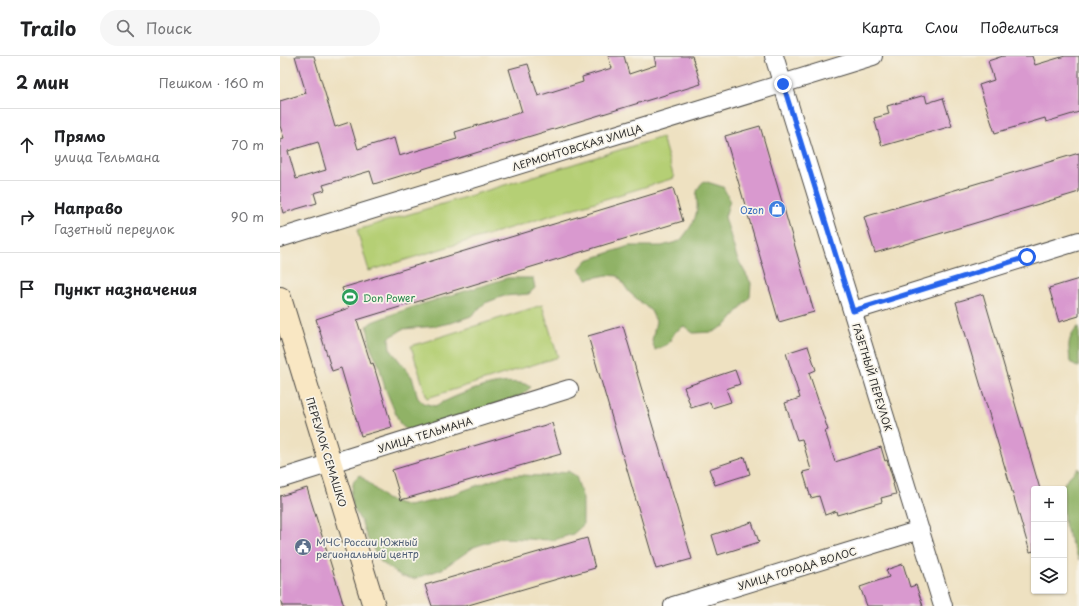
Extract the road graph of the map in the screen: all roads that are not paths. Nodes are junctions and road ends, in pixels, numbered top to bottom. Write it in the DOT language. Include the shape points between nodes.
graph roads {
  1 [pos="774,56"];
  2 [pos="873,56"];
  3 [pos="783,84"];
  4 [pos="280,238"];
  5 [pos="1079,241"];
  6 [pos="280,298"];
  7 [pos="853,311"];
  8 [pos="569,389"];
  9 [pos="330,463"];
  10 [pos="280,479"];
  11 [pos="920,530"];
  12 [pos="374,606"];
  13 [pos="673,606"];
  14 [pos="943,606"];
  1 -- 3 [label="street, ГАЗЕТНЫЙ ПЕРЕУЛОК"];
  2 -- 3 [label="street, ЛЕРМОНТОВСКАЯ УЛИЦА"];
  3 -- 4 [label="street, ЛЕРМОНТОВСКАЯ УЛИЦА"];
  3 -- 7 [label="street, ГАЗЕТНЫЙ ПЕРЕУЛОК"];
  5 -- 7 [label="street"];
  6 -- 9 [label="street, ПЕРЕУЛОК СЕМАШКО"];
  7 -- 11 [label="street, ГАЗЕТНЫЙ ПЕРЕУЛОК"];
  8 -- 9 [label="street, УЛИЦА ТЕЛЬМАНА"];
  9 -- 10 [label="street, УЛИЦА ТЕЛЬМАНА"];
  9 -- 12 [label="street, ПЕРЕУЛОК СЕМАШКО"];
  11 -- 13 [label="street, УЛИЦА ГОРОДА ВОЛОС"];
  11 -- 14 [label="street, ГАЗЕТНЫЙ ПЕРЕУЛОК"];
}
